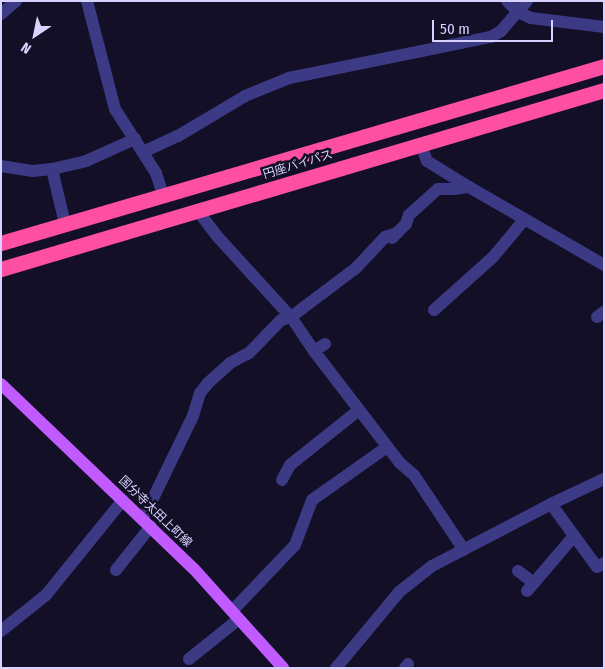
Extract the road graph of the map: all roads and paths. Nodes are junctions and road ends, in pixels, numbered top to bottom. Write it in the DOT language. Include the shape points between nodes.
graph roads {
  1 [pos="16,1"];
  2 [pos="88,1"];
  3 [pos="507,1"];
  4 [pos="526,1"];
  5 [pos="518,12"];
  6 [pos="1,14"];
  7 [pos="604,27"];
  8 [pos="604,66"];
  9 [pos="604,90"];
  10 [pos="135,139"];
  11 [pos="421,144"];
  12 [pos="144,152"];
  13 [pos="1,166"];
  14 [pos="52,169"];
  15 [pos="468,187"];
  16 [pos="163,195"];
  17 [pos="198,210"];
  18 [pos="524,220"];
  19 [pos="65,224"];
  20 [pos="1,243"];
  21 [pos="604,265"];
  22 [pos="1,269"];
  23 [pos="434,310"];
  24 [pos="291,317"];
  25 [pos="1,384"];
  26 [pos="359,410"];
  27 [pos="387,447"];
  28 [pos="604,479"];
  29 [pos="282,480"];
  30 [pos="124,500"];
  31 [pos="551,504"];
  32 [pos="147,522"];
  33 [pos="574,536"];
  34 [pos="464,550"];
  35 [pos="604,564"];
  36 [pos="116,570"];
  37 [pos="518,571"];
  38 [pos="235,615"];
  39 [pos="1,631"];
  40 [pos="189,659"];
  41 [pos="283,668"];
  42 [pos="336,668"];
  1 -- 6 [label="street"];
  2 -- 10 [label="street" via="114,109"];
  3 -- 5 [label="street"];
  4 -- 5 [label="street"];
  5 -- 7 [label="street" via="531,18"];
  5 -- 12 [label="street" via="501,31 490,37 310,72 281,81 245,96"];
  8 -- 16 [label="highway, 円座バイパス"];
  9 -- 11 [label="highway, 円座バイパス"];
  10 -- 12 [label="street"];
  10 -- 14 [label="street" via="86,161"];
  11 -- 15 [label="street" via="427,161"];
  11 -- 17 [label="highway, 円座バイパス"];
  12 -- 16 [label="street"];
  13 -- 14 [label="street" via="32,171"];
  14 -- 19 [label="street"];
  15 -- 18 [label="street"];
  15 -- 24 [label="street" via="438,189 409,215 406,224 393,237 385,237 356,268"];
  16 -- 19 [label="highway, 円座バイパス"];
  17 -- 22 [label="highway, 円座バイパス"];
  17 -- 24 [label="street" via="216,235"];
  18 -- 21 [label="street"];
  18 -- 23 [label="street" via="494,256"];
  19 -- 20 [label="highway, 円座バイパス"];
  24 -- 26 [label="street" via="320,348"];
  24 -- 32 [label="street" via="281,320 200,393"];
  25 -- 30 [label="main road, 国分寺太田上町線"];
  26 -- 27 [label="street"];
  26 -- 29 [label="street" via="290,465"];
  27 -- 34 [label="street" via="414,476"];
  27 -- 38 [label="street" via="312,500 295,545"];
  28 -- 31 [label="street"];
  30 -- 32 [label="main road, 国分寺太田上町線"];
  30 -- 39 [label="street" via="46,595"];
  31 -- 33 [label="street"];
  31 -- 34 [label="street"];
  32 -- 36 [label="street"];
  32 -- 38 [label="main road, 国分寺太田上町線"];
  33 -- 35 [label="street" via="597,566"];
  33 -- 37 [label="street" via="530,587"];
  34 -- 42 [label="street" via="432,566 399,592"];
  38 -- 40 [label="street"];
  38 -- 41 [label="main road, 国分寺太田上町線"];
}
